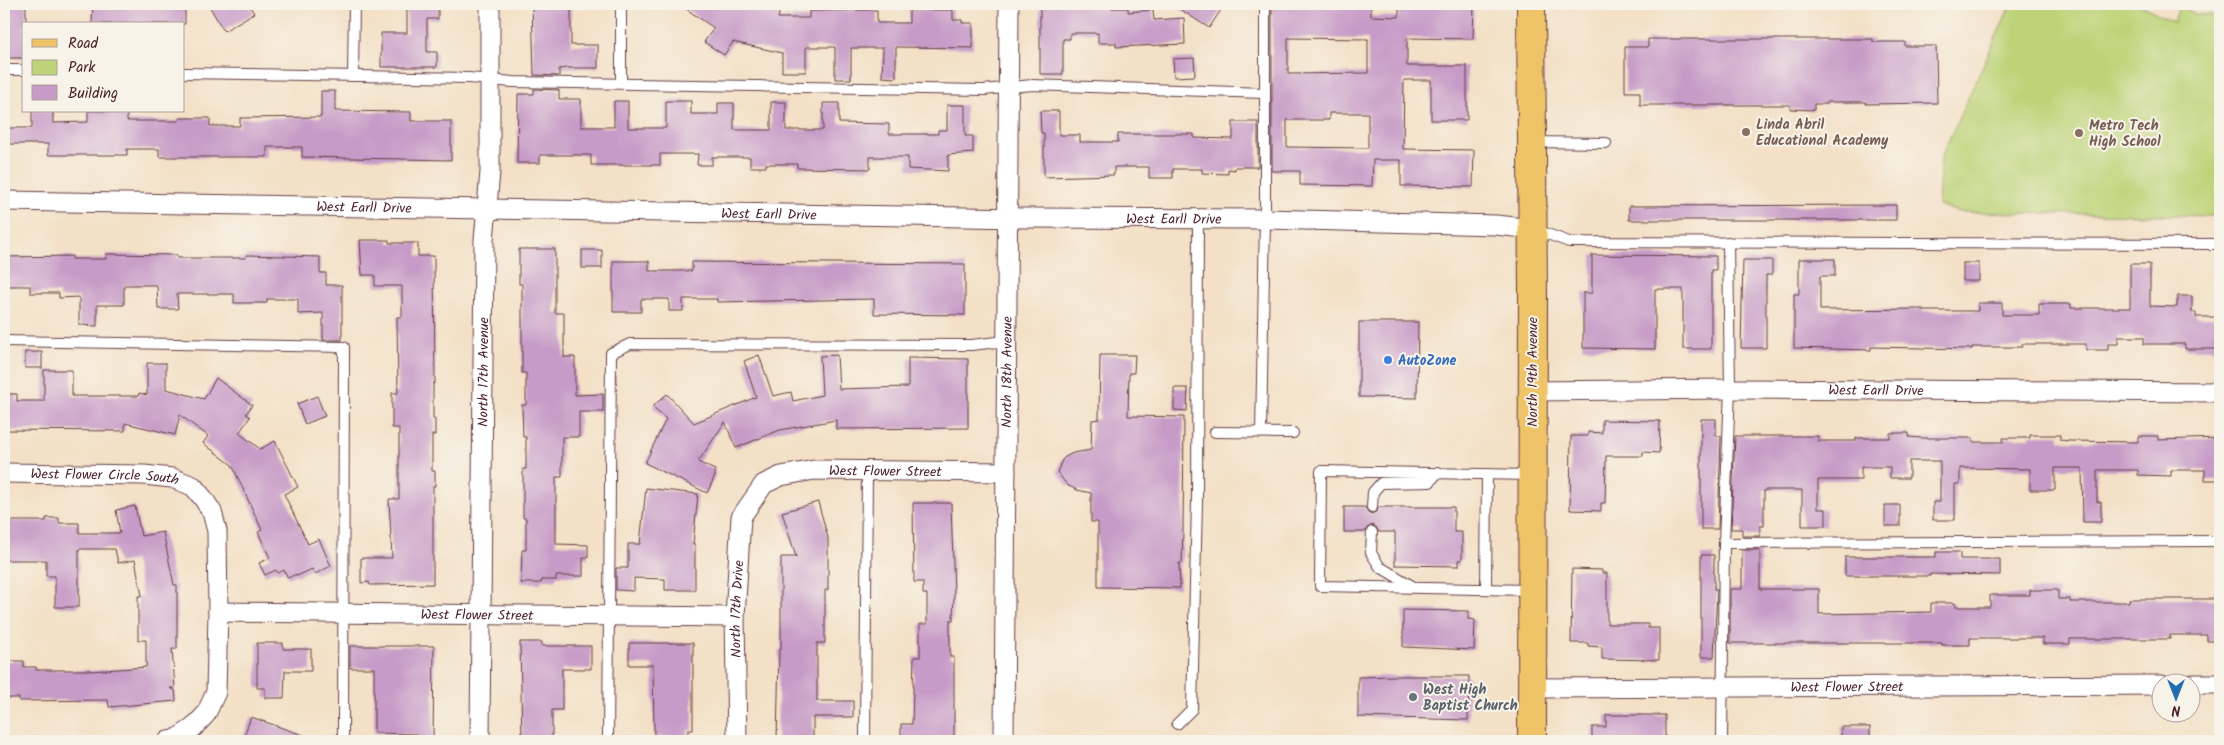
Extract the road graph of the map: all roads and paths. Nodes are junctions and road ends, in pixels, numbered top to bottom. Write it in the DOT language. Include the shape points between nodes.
graph roads {
  1 [pos="354,4"];
  2 [pos="490,4"];
  3 [pos="621,4"];
  4 [pos="1009,4"];
  5 [pos="1265,4"];
  6 [pos="1531,4"];
  7 [pos="4,70"];
  8 [pos="22,70"];
  9 [pos="185,73"];
  10 [pos="354,76"];
  11 [pos="490,80"];
  12 [pos="621,83"];
  13 [pos="1009,87"];
  14 [pos="1264,93"];
  15 [pos="1531,142"];
  16 [pos="1606,143"];
  17 [pos="4,202"];
  18 [pos="487,209"];
  19 [pos="1008,217"];
  20 [pos="1198,218"];
  21 [pos="1265,219"];
  22 [pos="1533,228"];
  23 [pos="1728,242"];
  24 [pos="2220,244"];
  25 [pos="4,341"];
  26 [pos="1006,341"];
  27 [pos="1730,389"];
  28 [pos="1532,391"];
  29 [pos="2220,392"];
  30 [pos="1215,432"];
  31 [pos="1261,432"];
  32 [pos="1293,433"];
  33 [pos="866,470"];
  34 [pos="1006,472"];
  35 [pos="1438,472"];
  36 [pos="4,473"];
  37 [pos="1487,474"];
  38 [pos="1532,475"];
  39 [pos="764,484"];
  40 [pos="1372,507"];
  41 [pos="1372,532"];
  42 [pos="2220,541"];
  43 [pos="1724,543"];
  44 [pos="1414,587"];
  45 [pos="1486,588"];
  46 [pos="1531,590"];
  47 [pos="218,612"];
  48 [pos="343,613"];
  49 [pos="482,614"];
  50 [pos="608,616"];
  51 [pos="735,617"];
  52 [pos="2152,684"];
  53 [pos="2202,684"];
  54 [pos="2220,684"];
  55 [pos="1532,688"];
  56 [pos="1722,688"];
  57 [pos="1177,724"];
  58 [pos="168,741"];
  59 [pos="343,741"];
  60 [pos="480,741"];
  61 [pos="608,741"];
  62 [pos="737,741"];
  63 [pos="865,741"];
  64 [pos="1004,741"];
  65 [pos="1532,741"];
  66 [pos="1722,741"];
  1 -- 10 [label="lane"];
  2 -- 11 [label="street, North 17th Avenue"];
  3 -- 12 [label="lane"];
  4 -- 13 [label="street, North 18th Avenue"];
  5 -- 14 [label="lane"];
  6 -- 15 [label="main road, North 19th Avenue"];
  7 -- 8 [label="lane"];
  9 -- 10 [label="lane"];
  10 -- 11 [label="lane"];
  11 -- 12 [label="lane"];
  11 -- 18 [label="street, North 17th Avenue"];
  12 -- 13 [label="lane" via="984,90"];
  13 -- 14 [label="lane" via="1032,85"];
  13 -- 19 [label="street, North 18th Avenue"];
  14 -- 21 [label="lane"];
  15 -- 16 [label="lane"];
  15 -- 22 [label="main road, North 19th Avenue"];
  17 -- 18 [label="street, West Earll Drive"];
  18 -- 19 [label="street, West Earll Drive"];
  18 -- 49 [label="street, North 17th Avenue" via="484,240"];
  19 -- 20 [label="street, West Earll Drive"];
  19 -- 26 [label="street, North 18th Avenue"];
  20 -- 21 [label="street, West Earll Drive"];
  20 -- 57 [label="lane" via="1192,709"];
  21 -- 22 [label="street, West Earll Drive"];
  21 -- 31 [label="lane"];
  22 -- 23 [label="lane" via="1568,242"];
  22 -- 28 [label="main road, North 19th Avenue"];
  23 -- 24 [label="lane"];
  23 -- 27 [label="lane"];
  25 -- 48 [label="lane" via="344,347"];
  26 -- 34 [label="street, North 18th Avenue"];
  26 -- 50 [label="lane" via="971,345 630,344 611,353"];
  27 -- 28 [label="street, West Earll Drive"];
  27 -- 29 [label="street, West Earll Drive"];
  27 -- 43 [label="lane"];
  28 -- 38 [label="main road, North 19th Avenue"];
  30 -- 31 [label="lane"];
  31 -- 32 [label="lane"];
  33 -- 34 [label="street, West Flower Street"];
  33 -- 39 [label="street, West Flower Street" via="814,470 781,476"];
  33 -- 63 [label="lane"];
  34 -- 64 [label="street, North 18th Avenue"];
  35 -- 37 [label="lane"];
  35 -- 40 [label="lane" via="1430,482 1381,483 1373,492"];
  35 -- 44 [label="lane" via="1321,471 1320,586"];
  36 -- 47 [label="street, West Flower Circle South" via="144,475 172,478 192,486 212,512 217,531"];
  37 -- 38 [label="lane"];
  37 -- 45 [label="lane"];
  38 -- 46 [label="main road, North 19th Avenue"];
  39 -- 51 [label="street, North 17th Drive" via="741,518"];
  41 -- 44 [label="lane" via="1372,553 1380,567"];
  42 -- 43 [label="lane"];
  43 -- 56 [label="lane"];
  44 -- 45 [label="lane"];
  45 -- 46 [label="lane"];
  46 -- 55 [label="main road, North 19th Avenue"];
  47 -- 48 [label="street, West Flower Street"];
  47 -- 58 [label="street, West Flower Circle South" via="216,692 206,714 193,728"];
  48 -- 49 [label="street, West Flower Street"];
  48 -- 59 [label="lane"];
  49 -- 50 [label="street, West Flower Street"];
  49 -- 60 [label="street, North 17th Avenue"];
  50 -- 51 [label="street, West Flower Street"];
  50 -- 61 [label="lane"];
  51 -- 62 [label="street, North 17th Drive"];
  52 -- 56 [label="street, West Flower Street"];
  53 -- 54 [label="street"];
  55 -- 56 [label="street, West Flower Street"];
  55 -- 65 [label="main road, North 19th Avenue"];
  56 -- 66 [label="lane"];
}
